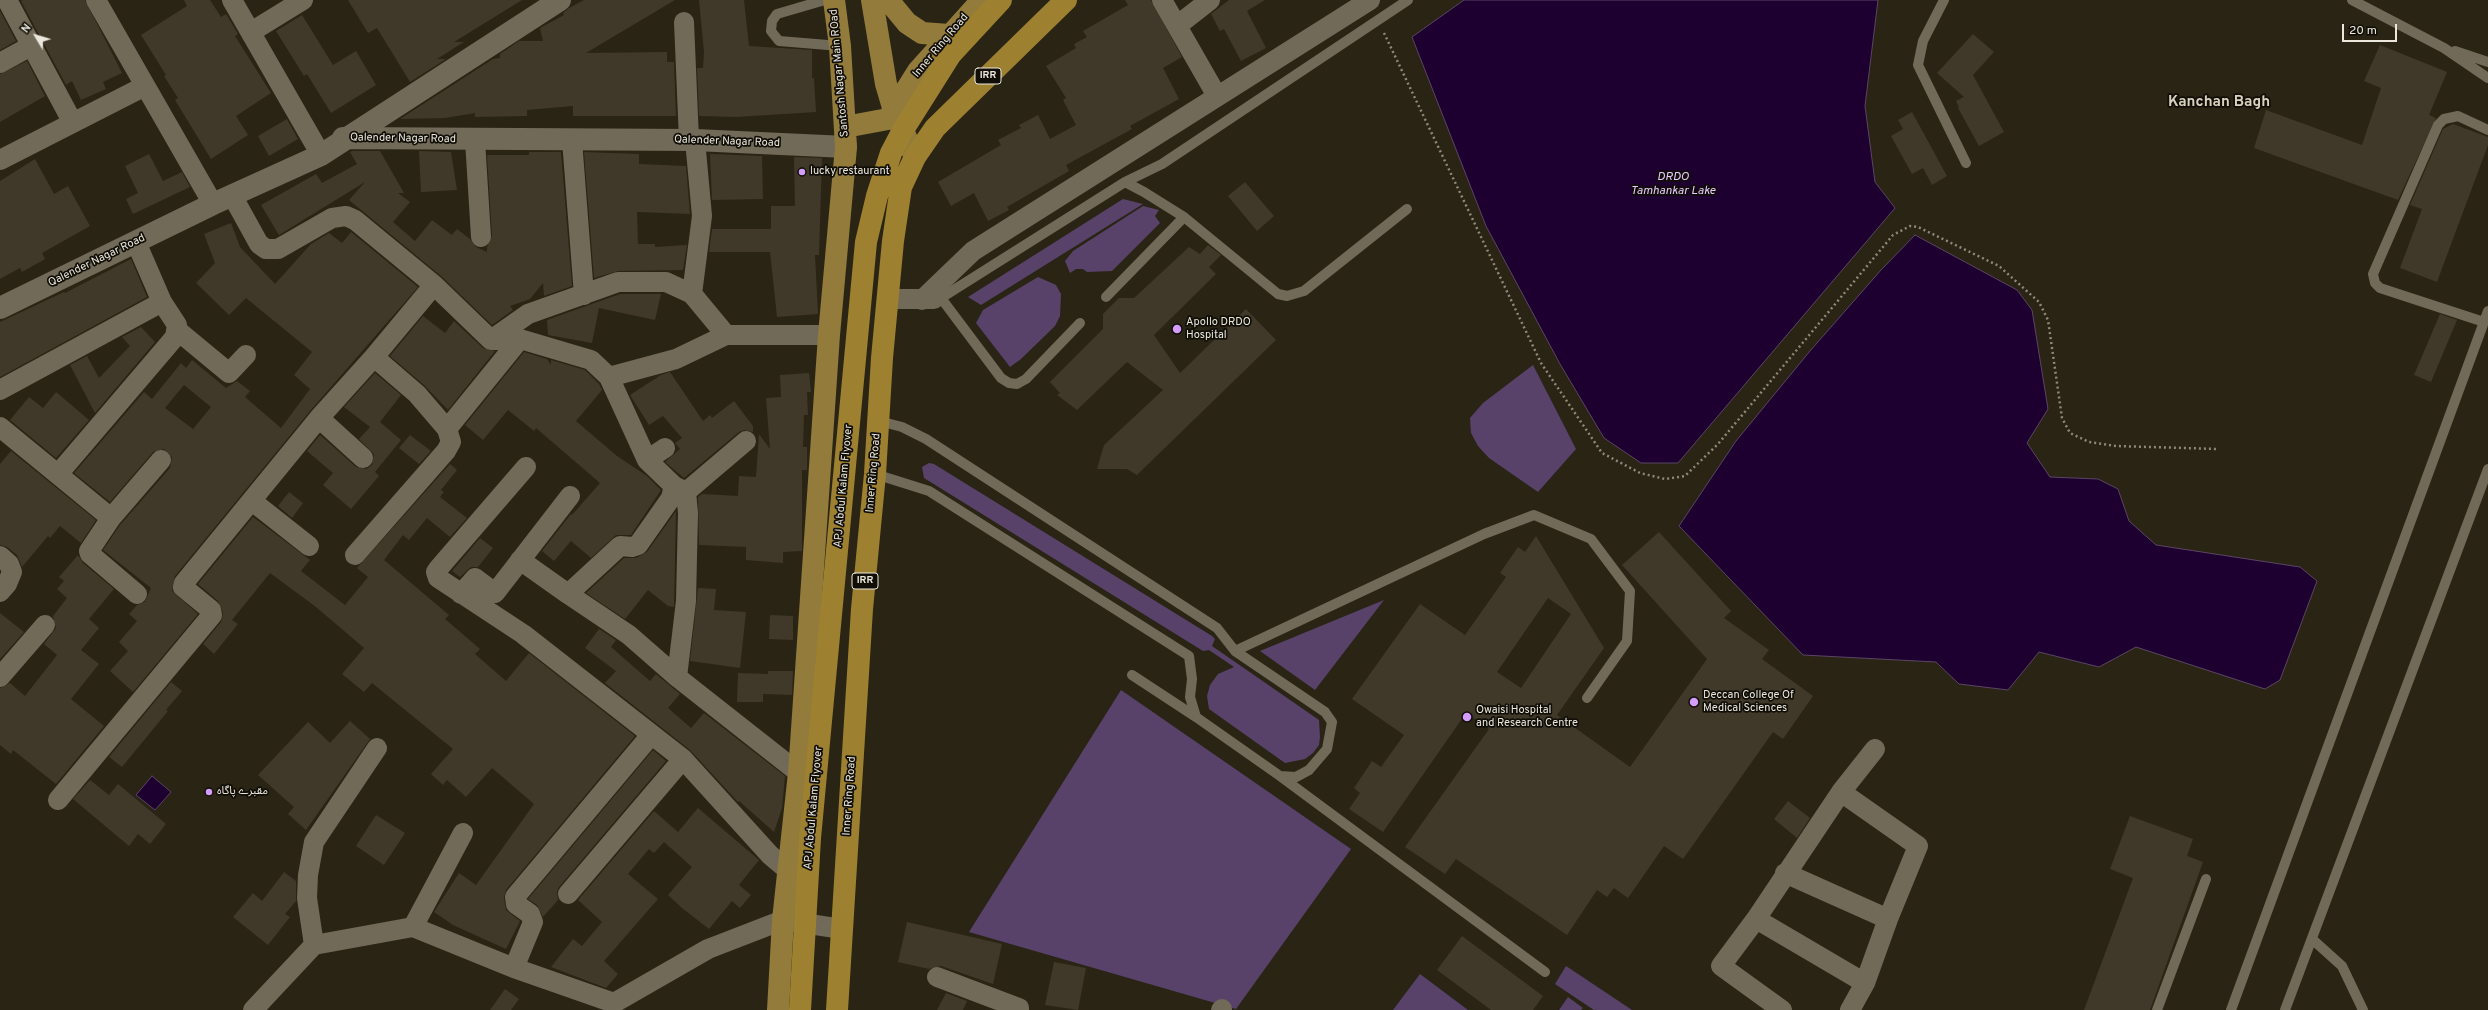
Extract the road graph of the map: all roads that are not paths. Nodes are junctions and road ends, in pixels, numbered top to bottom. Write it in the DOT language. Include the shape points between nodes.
graph roads {
  1 [pos="7,0"];
  2 [pos="96,0"];
  3 [pos="232,0"];
  4 [pos="303,0"];
  5 [pos="560,0"];
  6 [pos="825,0"];
  7 [pos="834,0"];
  8 [pos="872,0"];
  9 [pos="888,0"];
  10 [pos="982,0"];
  11 [pos="1001,0"];
  12 [pos="1066,0"];
  13 [pos="1162,0"];
  14 [pos="1210,0"];
  15 [pos="1370,0"];
  16 [pos="1408,0"];
  17 [pos="1944,0"];
  18 [pos="2352,0"];
  19 [pos="684,22"];
  20 [pos="1178,25"];
  21 [pos="251,32"];
  22 [pos="949,35"];
  23 [pos="31,46"];
  24 [pos="840,46"];
  25 [pos="2444,48"];
  26 [pos="2488,62"];
  27 [pos="0,63"];
  28 [pos="2488,78"];
  29 [pos="145,86"];
  30 [pos="1217,96"];
  31 [pos="894,111"];
  32 [pos="73,123"];
  33 [pos="2488,130"];
  34 [pos="846,137"];
  35 [pos="343,138"];
  36 [pos="475,140"];
  37 [pos="572,140"];
  38 [pos="692,140"];
  39 [pos="321,154"];
  40 [pos="915,157"];
  41 [pos="0,160"];
  42 [pos="1966,163"];
  43 [pos="1125,182"];
  44 [pos="223,200"];
  45 [pos="1407,209"];
  46 [pos="1184,217"];
  47 [pos="481,237"];
  48 [pos="136,242"];
  49 [pos="434,286"];
  50 [pos="692,294"];
  51 [pos="584,295"];
  52 [pos="1106,297"];
  53 [pos="888,299"];
  54 [pos="931,299"];
  55 [pos="162,302"];
  56 [pos="0,308"];
  57 [pos="2488,311"];
  58 [pos="2484,322"];
  59 [pos="1080,323"];
  60 [pos="177,330"];
  61 [pos="726,334"];
  62 [pos="829,335"];
  63 [pos="520,339"];
  64 [pos="491,340"];
  65 [pos="246,355"];
  66 [pos="374,357"];
  67 [pos="609,377"];
  68 [pos="0,390"];
  69 [pos="319,418"];
  70 [pos="879,422"];
  71 [pos="0,427"];
  72 [pos="447,429"];
  73 [pos="746,441"];
  74 [pos="665,448"];
  75 [pos="363,458"];
  76 [pos="161,460"];
  77 [pos="647,460"];
  78 [pos="526,467"];
  79 [pos="2488,470"];
  80 [pos="59,473"];
  81 [pos="875,474"];
  82 [pos="680,489"];
  83 [pos="570,496"];
  84 [pos="252,500"];
  85 [pos="111,518"];
  86 [pos="309,546"];
  87 [pos="355,555"];
  88 [pos="0,556"];
  89 [pos="520,560"];
  90 [pos="0,592"];
  91 [pos="137,594"];
  92 [pos="461,594"];
  93 [pos="568,594"];
  94 [pos="45,625"];
  95 [pos="1235,651"];
  96 [pos="1132,674"];
  97 [pos="0,676"];
  98 [pos="677,677"];
  99 [pos="1586,698"];
  100 [pos="1196,717"];
  101 [pos="651,735"];
  102 [pos="377,748"];
  103 [pos="1875,749"];
  104 [pos="683,759"];
  105 [pos="799,773"];
  106 [pos="1280,776"];
  107 [pos="1841,792"];
  108 [pos="58,800"];
  109 [pos="463,833"];
  110 [pos="789,871"];
  111 [pos="1785,873"];
  112 [pos="2206,879"];
  113 [pos="568,894"];
  114 [pos="1756,919"];
  115 [pos="1888,919"];
  116 [pos="783,920"];
  117 [pos="413,927"];
  118 [pos="842,929"];
  119 [pos="2312,939"];
  120 [pos="314,945"];
  121 [pos="514,968"];
  122 [pos="1545,972"];
  123 [pos="936,977"];
  124 [pos="1865,983"];
  125 [pos="612,1007"];
  126 [pos="1022,1009"];
  127 [pos="254,1010"];
  128 [pos="778,1010"];
  129 [pos="800,1010"];
  130 [pos="838,1010"];
  131 [pos="1782,1010"];
  132 [pos="1850,1010"];
  133 [pos="2156,1010"];
  134 [pos="2231,1010"];
  135 [pos="2285,1010"];
  136 [pos="2363,1010"];
  1 -- 23 [label="street"];
  2 -- 29 [label="street"];
  3 -- 21 [label="street"];
  4 -- 21 [label="street"];
  5 -- 35 [label="street"];
  6 -- 24 [label="lane" via="777,14 772,20 771,31 779,41"];
  7 -- 24 [label="main road, Santosh Nagar Main ROad"];
  8 -- 31 [label="main road" via="886,84"];
  9 -- 22 [label="main road" via="907,23 922,33"];
  10 -- 22 [label="main road, Inner Ring Road"];
  11 -- 129 [label="highway, APJ Abdul Kalam Flyover" via="951,54 903,130 877,196 866,242 810,838"];
  12 -- 40 [label="highway, Inner Ring Road / IRR" via="935,128"];
  13 -- 20 [label="street"];
  14 -- 20 [label="street"];
  15 -- 30 [label="street"];
  16 -- 43 [label="lane" via="1162,164"];
  17 -- 42 [label="lane" via="1923,41 1918,65"];
  18 -- 25 [label="lane"];
  19 -- 38 [label="street"];
  20 -- 30 [label="street"];
  21 -- 39 [label="street"];
  22 -- 31 [label="main road, Inner Ring Road" via="918,71"];
  23 -- 27 [label="street"];
  23 -- 32 [label="street"];
  24 -- 34 [label="main road, Santosh Nagar Main ROad"];
  25 -- 26 [label="lane"];
  25 -- 28 [label="lane"];
  29 -- 32 [label="street"];
  29 -- 44 [label="street"];
  30 -- 54 [label="street" via="973,251"];
  31 -- 34 [label="main road, Inner Ring Road" via="888,120"];
  31 -- 40 [label="main road"];
  32 -- 41 [label="street"];
  33 -- 58 [label="lane" via="2458,116 2444,119 2438,125 2373,274 2375,283 2380,288"];
  34 -- 38 [label="street, Qalender Nagar Road"];
  34 -- 62 [label="main road"];
  35 -- 36 [label="street, Qalender Nagar Road"];
  35 -- 39 [label="street, Qalender Nagar Road"];
  36 -- 37 [label="street, Qalender Nagar Road"];
  36 -- 47 [label="street"];
  37 -- 38 [label="street, Qalender Nagar Road"];
  37 -- 51 [label="street"];
  38 -- 50 [label="street" via="702,216"];
  39 -- 44 [label="street, Qalender Nagar Road"];
  40 -- 53 [label="highway, Inner Ring Road / IRR" via="901,187"];
  43 -- 46 [label="lane"];
  43 -- 54 [label="lane"];
  44 -- 48 [label="street, Qalender Nagar Road"];
  44 -- 49 [label="street" via="266,249 278,249 332,218 346,216 355,220"];
  45 -- 46 [label="lane" via="1304,291 1287,296 1278,294"];
  46 -- 52 [label="lane"];
  48 -- 55 [label="street"];
  48 -- 56 [label="street, Qalender Nagar Road"];
  49 -- 64 [label="street"];
  49 -- 66 [label="street"];
  50 -- 51 [label="street" via="666,282 618,282"];
  50 -- 61 [label="street"];
  51 -- 64 [label="street" via="528,314"];
  53 -- 54 [label="street"];
  53 -- 70 [label="highway, Inner Ring Road / IRR"];
  54 -- 59 [label="lane" via="1001,378 1009,383 1016,384 1026,378"];
  55 -- 60 [label="street" via="177,325"];
  55 -- 68 [label="street"];
  57 -- 58 [label="lane"];
  58 -- 134 [label="lane"];
  60 -- 65 [label="street" via="229,373"];
  60 -- 80 [label="street" via="175,337"];
  61 -- 62 [label="street"];
  61 -- 67 [label="street" via="676,359"];
  62 -- 105 [label="main road"];
  63 -- 64 [label="street"];
  63 -- 67 [label="street" via="591,360"];
  63 -- 72 [label="street"];
  66 -- 69 [label="street"];
  66 -- 72 [label="street" via="417,394"];
  67 -- 77 [label="street"];
  69 -- 75 [label="street"];
  69 -- 84 [label="street"];
  70 -- 81 [label="highway, Inner Ring Road / IRR"];
  70 -- 95 [label="lane" via="902,427 926,439 1217,628"];
  71 -- 80 [label="street"];
  72 -- 87 [label="street" via="451,442 446,451"];
  73 -- 82 [label="street"];
  74 -- 77 [label="street"];
  76 -- 85 [label="street"];
  77 -- 82 [label="street"];
  78 -- 92 [label="street" via="436,572 438,578"];
  79 -- 119 [label="lane"];
  80 -- 85 [label="street"];
  81 -- 100 [label="lane" via="929,492 1189,656 1192,679 1190,697"];
  81 -- 118 [label="highway, Inner Ring Road / IRR" via="862,617"];
  82 -- 93 [label="street" via="638,545 620,546"];
  82 -- 98 [label="street" via="688,513 686,601"];
  83 -- 89 [label="street"];
  84 -- 86 [label="street"];
  84 -- 108 [label="street" via="184,584 185,588 211,610 212,615"];
  85 -- 91 [label="street" via="90,546 90,554"];
  88 -- 90 [label="street" via="9,564 12,572 8,584"];
  89 -- 92 [label="street" via="495,594 475,578"];
  89 -- 93 [label="street"];
  92 -- 101 [label="street" via="523,634"];
  93 -- 98 [label="street" via="629,635"];
  94 -- 97 [label="street"];
  95 -- 99 [label="lane" via="1484,534 1534,515 1591,539 1630,591 1627,641"];
  95 -- 106 [label="lane" via="1325,712 1332,722 1327,749 1317,763 1296,777"];
  96 -- 100 [label="lane"];
  98 -- 105 [label="street"];
  100 -- 106 [label="lane"];
  101 -- 104 [label="street"];
  101 -- 121 [label="street" via="515,897 516,904 530,914 533,922"];
  102 -- 120 [label="street" via="314,842 307,898"];
  103 -- 107 [label="street"];
  104 -- 110 [label="street" via="770,855"];
  104 -- 113 [label="street"];
  105 -- 110 [label="main road"];
  106 -- 122 [label="lane"];
  107 -- 111 [label="street"];
  107 -- 115 [label="street" via="1918,846"];
  109 -- 117 [label="street"];
  110 -- 116 [label="main road"];
  111 -- 114 [label="street"];
  111 -- 115 [label="street"];
  112 -- 133 [label="lane"];
  114 -- 124 [label="street"];
  114 -- 131 [label="street" via="1721,966"];
  115 -- 124 [label="street"];
  116 -- 118 [label="street"];
  116 -- 125 [label="street" via="708,949"];
  116 -- 128 [label="main road"];
  117 -- 120 [label="street"];
  117 -- 121 [label="street"];
  118 -- 130 [label="highway, Inner Ring Road / IRR"];
  119 -- 135 [label="lane"];
  119 -- 136 [label="lane" via="2342,966"];
  120 -- 127 [label="street"];
  121 -- 125 [label="street"];
  123 -- 126 [label="street"];
  124 -- 132 [label="street"];
}
